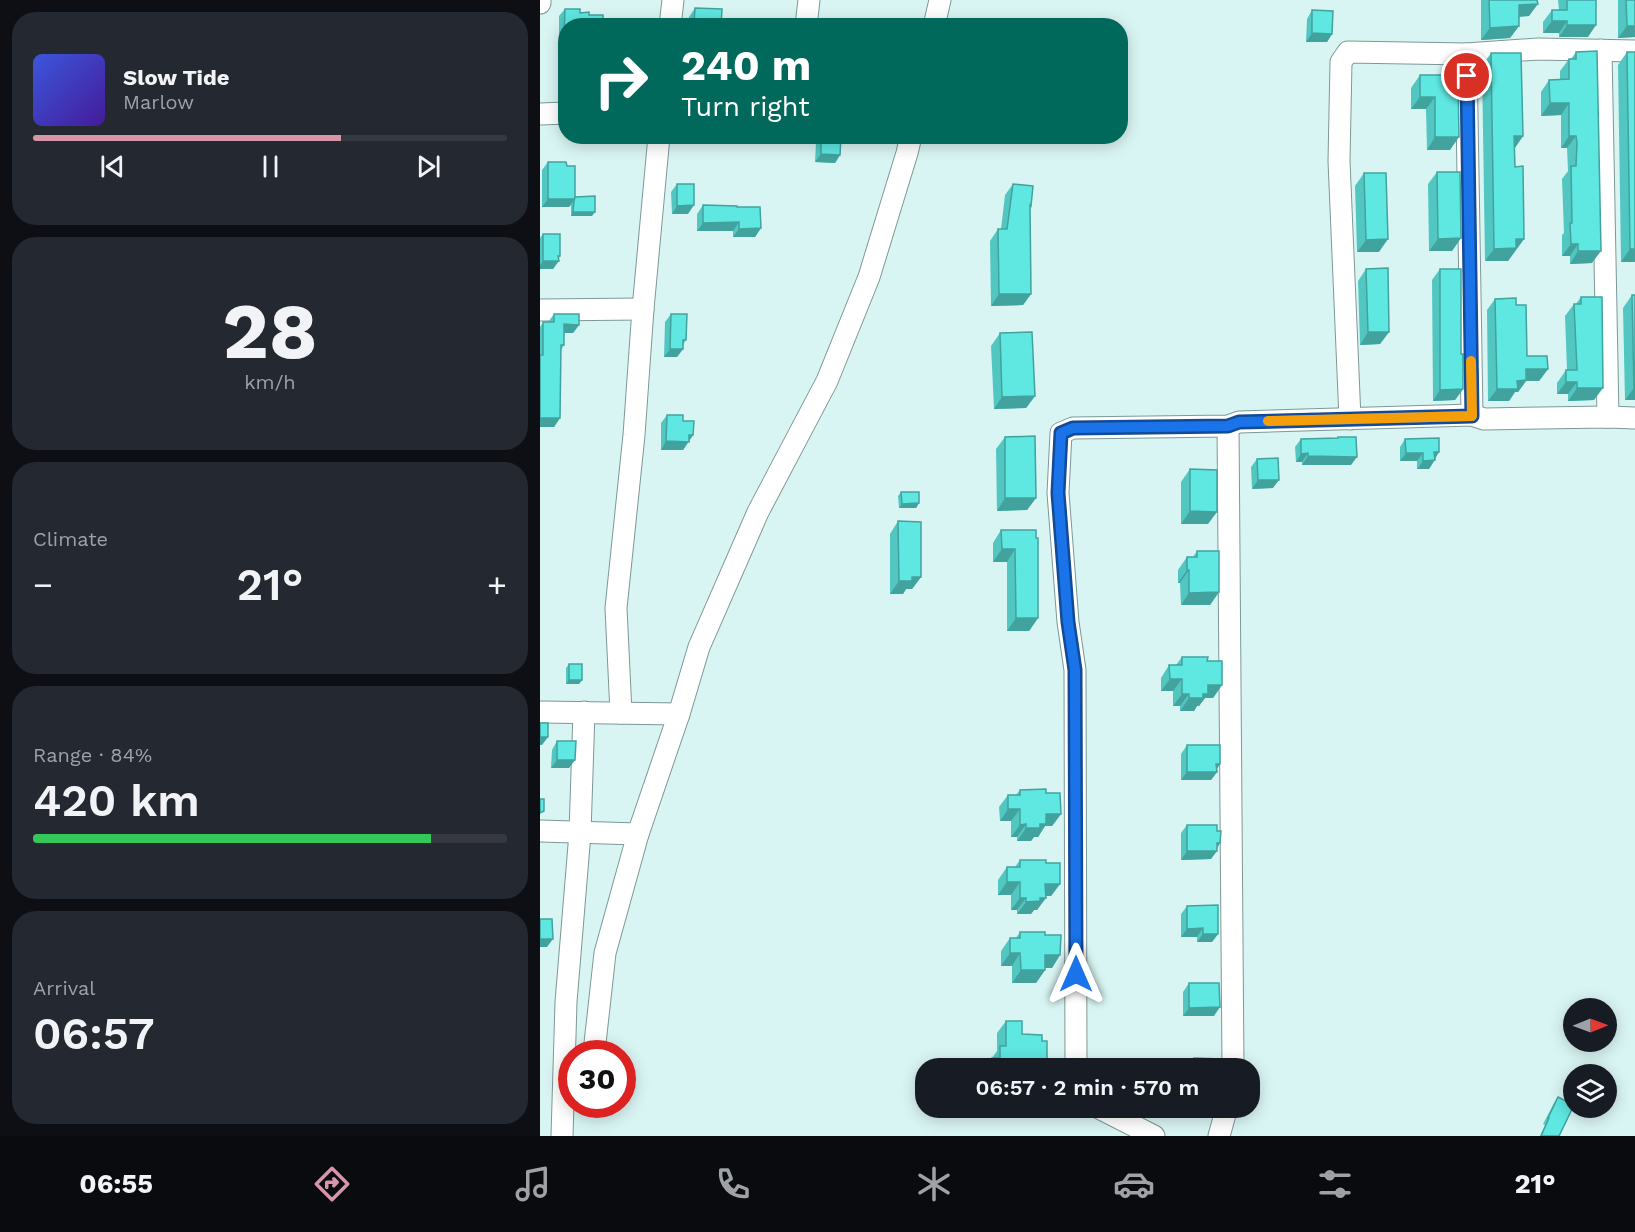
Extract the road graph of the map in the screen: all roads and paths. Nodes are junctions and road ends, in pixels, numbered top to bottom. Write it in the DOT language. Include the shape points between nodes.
graph roads {
  1 [pos="673,0"];
  2 [pos="809,0"];
  3 [pos="940,0"];
  4 [pos="671,18"];
  5 [pos="807,18"];
  6 [pos="936,18"];
  7 [pos="1601,50"];
  8 [pos="1635,51"];
  9 [pos="1466,54"];
  10 [pos="558,113"];
  11 [pos="540,114"];
  12 [pos="658,144"];
  13 [pos="909,144"];
  14 [pos="643,309"];
  15 [pos="540,310"];
  16 [pos="1472,416"];
  17 [pos="1608,417"];
  18 [pos="1635,418"];
  19 [pos="1350,419"];
  20 [pos="1228,426"];
  21 [pos="540,712"];
  22 [pos="584,712"];
  23 [pos="621,713"];
  24 [pos="679,714"];
  25 [pos="540,831"];
  26 [pos="580,833"];
  27 [pos="638,834"];
  28 [pos="595,1040"];
  29 [pos="1076,1058"];
  30 [pos="1233,1058"];
  31 [pos="1119,1118"];
  32 [pos="1224,1118"];
  33 [pos="562,1136"];
  34 [pos="1154,1136"];
  35 [pos="1219,1136"];
  1 -- 4 [label="street"];
  2 -- 5 [label="street"];
  3 -- 6 [label="street"];
  7 -- 8 [label="street"];
  7 -- 9 [label="street"];
  7 -- 17 [label="street"];
  9 -- 16 [label="street"];
  9 -- 19 [label="street" via="1348,52 1341,62 1339,161"];
  10 -- 11 [label="street"];
  12 -- 14 [label="street"];
  13 -- 24 [label="street" via="869,277 827,381 758,512 708,626"];
  14 -- 15 [label="street"];
  14 -- 23 [label="street" via="616,608"];
  16 -- 17 [label="street"];
  16 -- 19 [label="street"];
  17 -- 18 [label="street"];
  19 -- 20 [label="street" via="1239,422"];
  20 -- 29 [label="street" via="1073,428 1061,433 1058,493 1075,670"];
  20 -- 30 [label="street"];
  21 -- 22 [label="street"];
  22 -- 23 [label="street"];
  22 -- 26 [label="street"];
  23 -- 24 [label="street"];
  24 -- 27 [label="street"];
  25 -- 26 [label="street"];
  26 -- 27 [label="street"];
  26 -- 33 [label="street" via="566,1002"];
  27 -- 28 [label="street" via="605,953"];
  31 -- 34 [label="street"];
  32 -- 35 [label="street"];
}
